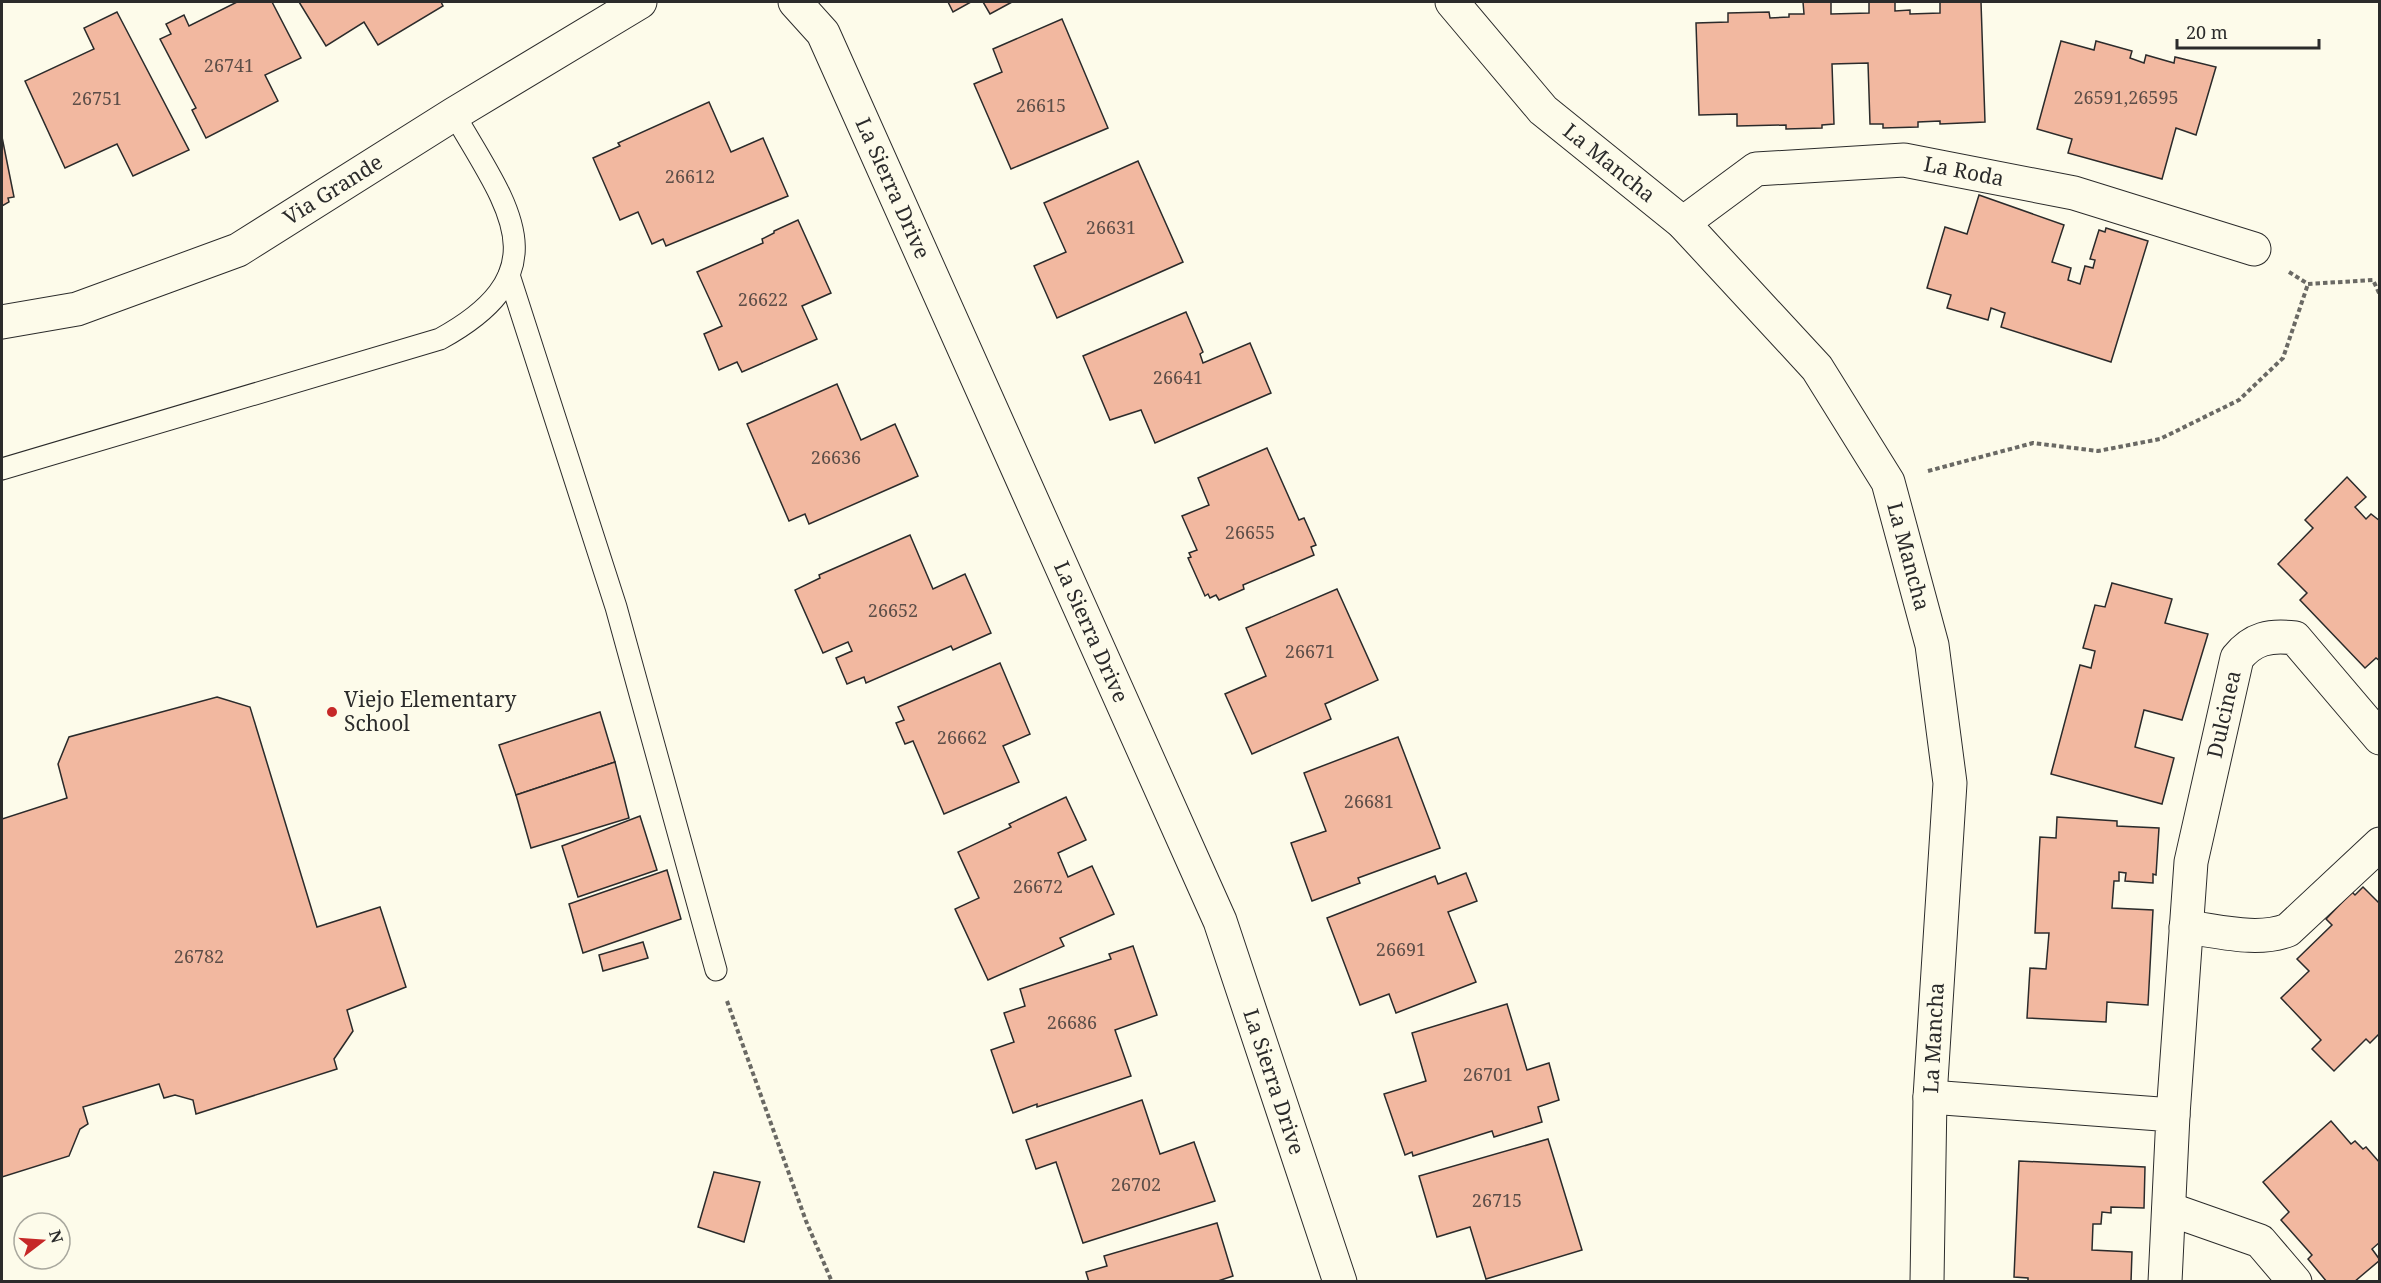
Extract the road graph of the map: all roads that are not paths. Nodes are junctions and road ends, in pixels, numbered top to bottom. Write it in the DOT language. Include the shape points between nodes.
graph roads {
  1 [pos="640,2"];
  2 [pos="795,2"];
  3 [pos="1452,2"];
  4 [pos="454,114"];
  5 [pos="1683,223"];
  6 [pos="2254,249"];
  7 [pos="509,275"];
  8 [pos="2,322"];
  9 [pos="2,469"];
  10 [pos="2379,738"];
  11 [pos="2379,844"];
  12 [pos="2186,927"];
  13 [pos="716,970"];
  14 [pos="1930,1097"];
  15 [pos="2173,1115"];
  16 [pos="2169,1209"];
  17 [pos="1340,1281"];
  18 [pos="1928,1281"];
  19 [pos="2165,1281"];
  20 [pos="2295,1281"];
  1 -- 4 [label="street, Via Grande"];
  2 -- 17 [label="street, La Sierra Drive" via="824,33 1220,921"];
  3 -- 5 [label="street, La Mancha" via="1543,110"];
  4 -- 7 [label="lane" via="502,198 512,225 516,249"];
  4 -- 8 [label="street, Via Grande" via="238,250 77,309"];
  5 -- 6 [label="street, La Roda" via="1756,169 1905,160 2074,193"];
  5 -- 14 [label="street, La Mancha" via="1817,368 1888,482 1932,645 1950,783"];
  7 -- 9 [label="lane" via="472,321 441,339"];
  7 -- 13 [label="lane" via="616,607"];
  10 -- 12 [label="street, Dulcinea" via="2295,638 2278,636 2248,644 2237,658 2226,699 2191,862"];
  11 -- 12 [label="street" via="2288,930 2274,935 2251,935"];
  12 -- 15 [label="street, Dulcinea"];
  14 -- 15 [label="street"];
  14 -- 18 [label="street, La Mancha"];
  15 -- 16 [label="street, Dulcinea"];
  16 -- 19 [label="street, Dulcinea"];
  16 -- 20 [label="street" via="2260,1241"];
}
